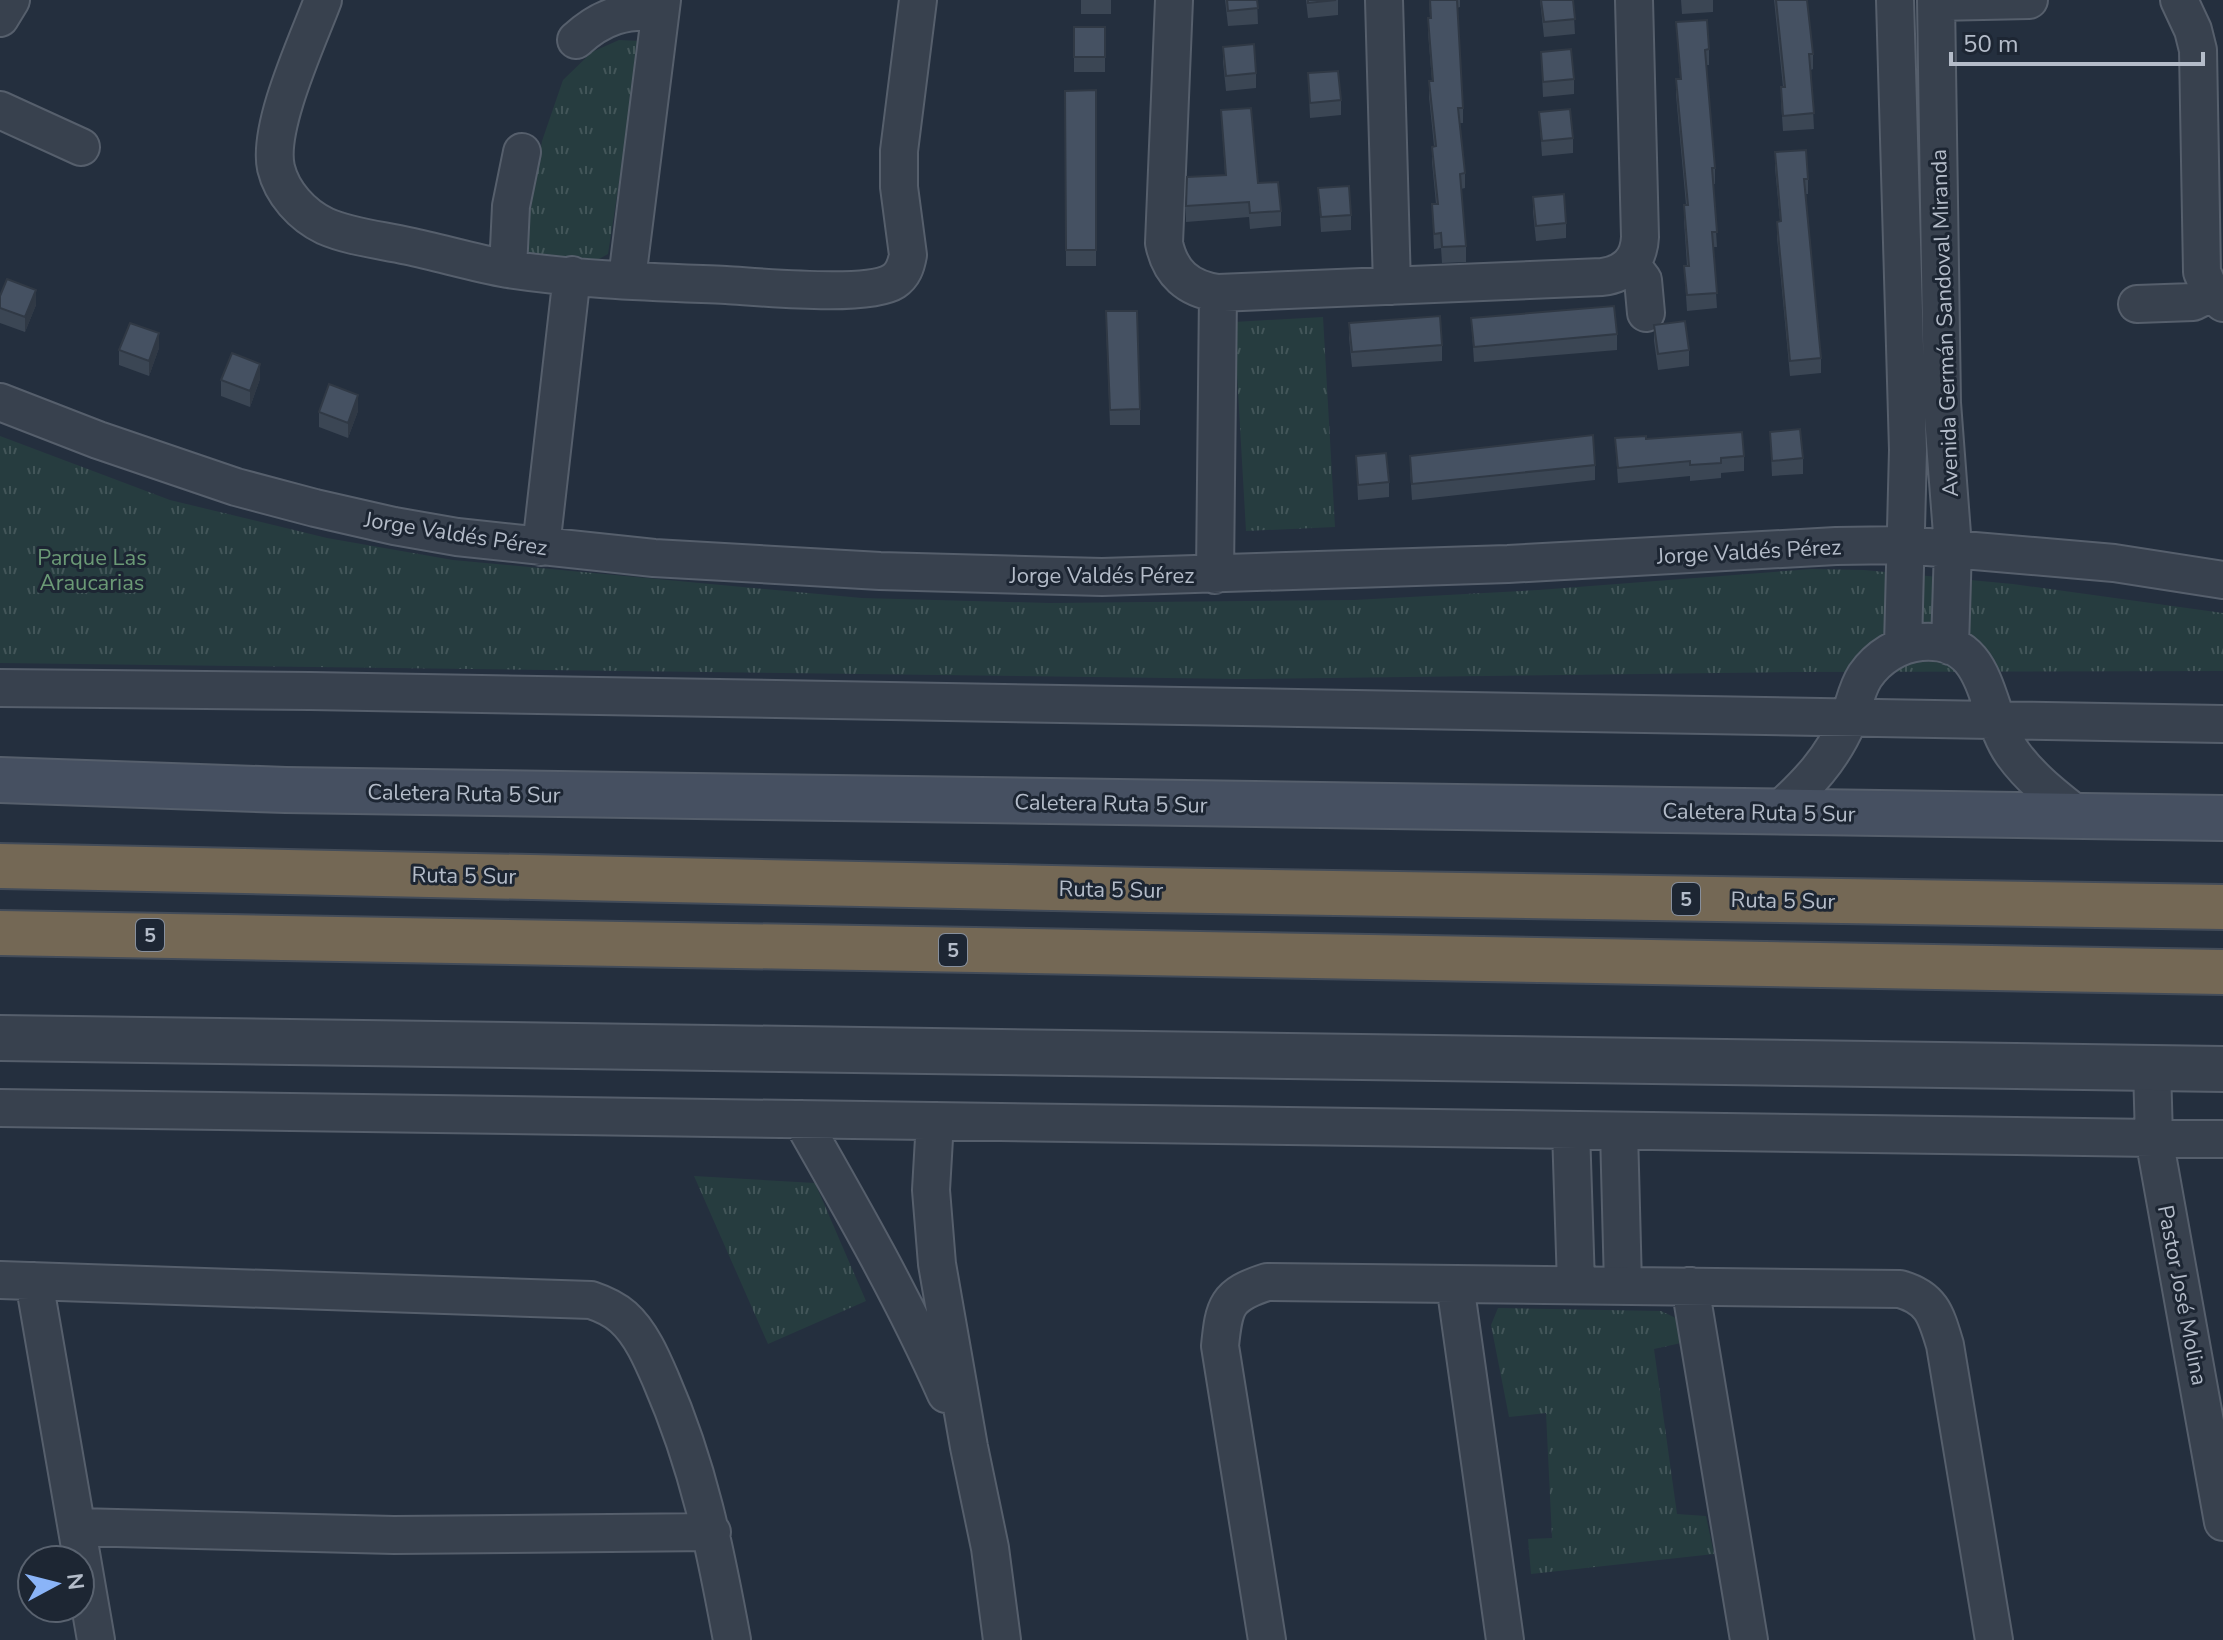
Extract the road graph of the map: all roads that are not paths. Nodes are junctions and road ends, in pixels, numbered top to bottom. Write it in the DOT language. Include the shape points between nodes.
graph roads {
  1 [pos="11,0"];
  2 [pos="323,0"];
  3 [pos="918,0"];
  4 [pos="1174,0"];
  5 [pos="1384,0"];
  6 [pos="1634,0"];
  7 [pos="1895,0"];
  8 [pos="2029,0"];
  9 [pos="2179,0"];
  10 [pos="1936,1"];
  11 [pos="661,6"];
  12 [pos="0,18"];
  13 [pos="576,40"];
  14 [pos="2211,70"];
  15 [pos="0,110"];
  16 [pos="81,147"];
  17 [pos="522,152"];
  18 [pos="1940,216"];
  19 [pos="1901,217"];
  20 [pos="1631,264"];
  21 [pos="508,269"];
  22 [pos="572,275"];
  23 [pos="627,279"];
  24 [pos="1392,286"];
  25 [pos="1218,293"];
  26 [pos="2217,298"];
  27 [pos="2137,304"];
  28 [pos="1646,313"];
  29 [pos="0,402"];
  30 [pos="1905,545"];
  31 [pos="541,547"];
  32 [pos="1953,547"];
  33 [pos="1215,575"];
  34 [pos="2223,580"];
  35 [pos="1903,646"];
  36 [pos="1950,646"];
  37 [pos="0,688"];
  38 [pos="1849,717"];
  39 [pos="1996,720"];
  40 [pos="2223,724"];
  41 [pos="0,780"];
  42 [pos="1777,812"];
  43 [pos="2080,817"];
  44 [pos="2223,818"];
  45 [pos="0,851"];
  46 [pos="0,866"];
  47 [pos="134,868"];
  48 [pos="2223,907"];
  49 [pos="0,933"];
  50 [pos="299,937"];
  51 [pos="0,959"];
  52 [pos="2223,972"];
  53 [pos="0,1038"];
  54 [pos="2152,1068"];
  55 [pos="2223,1069"];
  56 [pos="0,1108"];
  57 [pos="801,1119"];
  58 [pos="935,1121"];
  59 [pos="1571,1130"];
  60 [pos="1619,1131"];
  61 [pos="2154,1138"];
  62 [pos="2223,1139"];
  63 [pos="17,1281"];
  64 [pos="1455,1284"];
  65 [pos="1576,1284"];
  66 [pos="1623,1285"];
  67 [pos="1690,1286"];
  68 [pos="2213,1396"];
  69 [pos="969,1447"];
  70 [pos="2218,1458"];
  71 [pos="2223,1522"];
  72 [pos="77,1527"];
  73 [pos="712,1532"];
  74 [pos="96,1640"];
  75 [pos="732,1640"];
  76 [pos="1002,1640"];
  77 [pos="1267,1640"];
  78 [pos="1505,1640"];
  79 [pos="1749,1640"];
  80 [pos="1994,1640"];
  1 -- 12 [label="street"];
  2 -- 21 [label="street" via="277,137 275,165 287,194 326,226"];
  3 -- 23 [label="street" via="899,151 908,255 901,275 887,285 849,289"];
  4 -- 25 [label="street" via="1164,243 1180,278"];
  5 -- 24 [label="street"];
  6 -- 20 [label="street" via="1640,237"];
  7 -- 19 [label="street, Avenida Germán Sandoval Miranda"];
  8 -- 10 [label="street"];
  9 -- 14 [label="street"];
  10 -- 18 [label="street, Avenida Germán Sandoval Miranda"];
  11 -- 13 [label="street" via="618,14"];
  11 -- 23 [label="street"];
  14 -- 26 [label="street" via="2202,272"];
  15 -- 16 [label="street"];
  17 -- 21 [label="street" via="511,206"];
  18 -- 19 [label="street"];
  18 -- 32 [label="street, Avenida Germán Sandoval Miranda" via="1942,403"];
  19 -- 30 [label="street, Avenida Germán Sandoval Miranda" via="1908,450"];
  20 -- 24 [label="street" via="1602,277"];
  20 -- 28 [label="street" via="1643,280"];
  21 -- 22 [label="street"];
  22 -- 23 [label="street"];
  22 -- 31 [label="street"];
  24 -- 25 [label="street"];
  25 -- 33 [label="street"];
  26 -- 27 [label="street"];
  29 -- 31 [label="street, Jorge Valdés Pérez" via="236,487 394,526"];
  30 -- 32 [label="street, Jorge Valdés Pérez"];
  30 -- 33 [label="street, Jorge Valdés Pérez"];
  30 -- 35 [label="street, Avenida Germán Sandoval Miranda"];
  31 -- 33 [label="street, Jorge Valdés Pérez" via="880,571"];
  32 -- 34 [label="street, Jorge Valdés Pérez"];
  32 -- 36 [label="street, Avenida Germán Sandoval Miranda"];
  35 -- 36 [label="street"];
  35 -- 38 [label="street" via="1866,675"];
  36 -- 39 [label="street" via="1963,652 1982,675"];
  37 -- 38 [label="street"];
  38 -- 39 [label="street"];
  38 -- 42 [label="street" via="1825,764"];
  39 -- 40 [label="street"];
  39 -- 43 [label="street" via="2029,774"];
  41 -- 42 [label="main road, Caletera Ruta 5 Sur" via="302,790"];
  42 -- 43 [label="main road, Caletera Ruta 5 Sur"];
  43 -- 44 [label="main road, Caletera Ruta 5 Sur"];
  45 -- 47 [label="highway"];
  46 -- 47 [label="highway, Ruta 5 Sur / 5"];
  47 -- 48 [label="highway, Ruta 5 Sur / 5"];
  49 -- 50 [label="highway, 5"];
  50 -- 51 [label="highway"];
  50 -- 52 [label="highway, 5"];
  53 -- 54 [label="street"];
  54 -- 55 [label="street"];
  54 -- 61 [label="street, Pastor José Molina"];
  56 -- 57 [label="street"];
  57 -- 58 [label="street"];
  57 -- 69 [label="street" via="921,1337"];
  58 -- 59 [label="street"];
  58 -- 69 [label="street" via="931,1190 937,1264"];
  59 -- 60 [label="street"];
  59 -- 65 [label="street"];
  60 -- 61 [label="street"];
  60 -- 66 [label="street"];
  61 -- 62 [label="street"];
  61 -- 68 [label="street, Pastor José Molina"];
  63 -- 72 [label="street"];
  63 -- 73 [label="street" via="591,1300 624,1317 657,1370 689,1449"];
  64 -- 65 [label="street"];
  64 -- 77 [label="street" via="1267,1282 1242,1290 1231,1301 1220,1346"];
  64 -- 78 [label="street"];
  65 -- 66 [label="street"];
  66 -- 67 [label="street"];
  67 -- 79 [label="street"];
  67 -- 80 [label="street" via="1900,1289 1918,1295 1931,1308 1945,1345"];
  68 -- 70 [label="street, Pastor José Molina"];
  69 -- 76 [label="street"];
  70 -- 71 [label="street, Pastor José Molina"];
  72 -- 73 [label="street" via="394,1535"];
  72 -- 74 [label="street"];
  73 -- 75 [label="street"];
}
